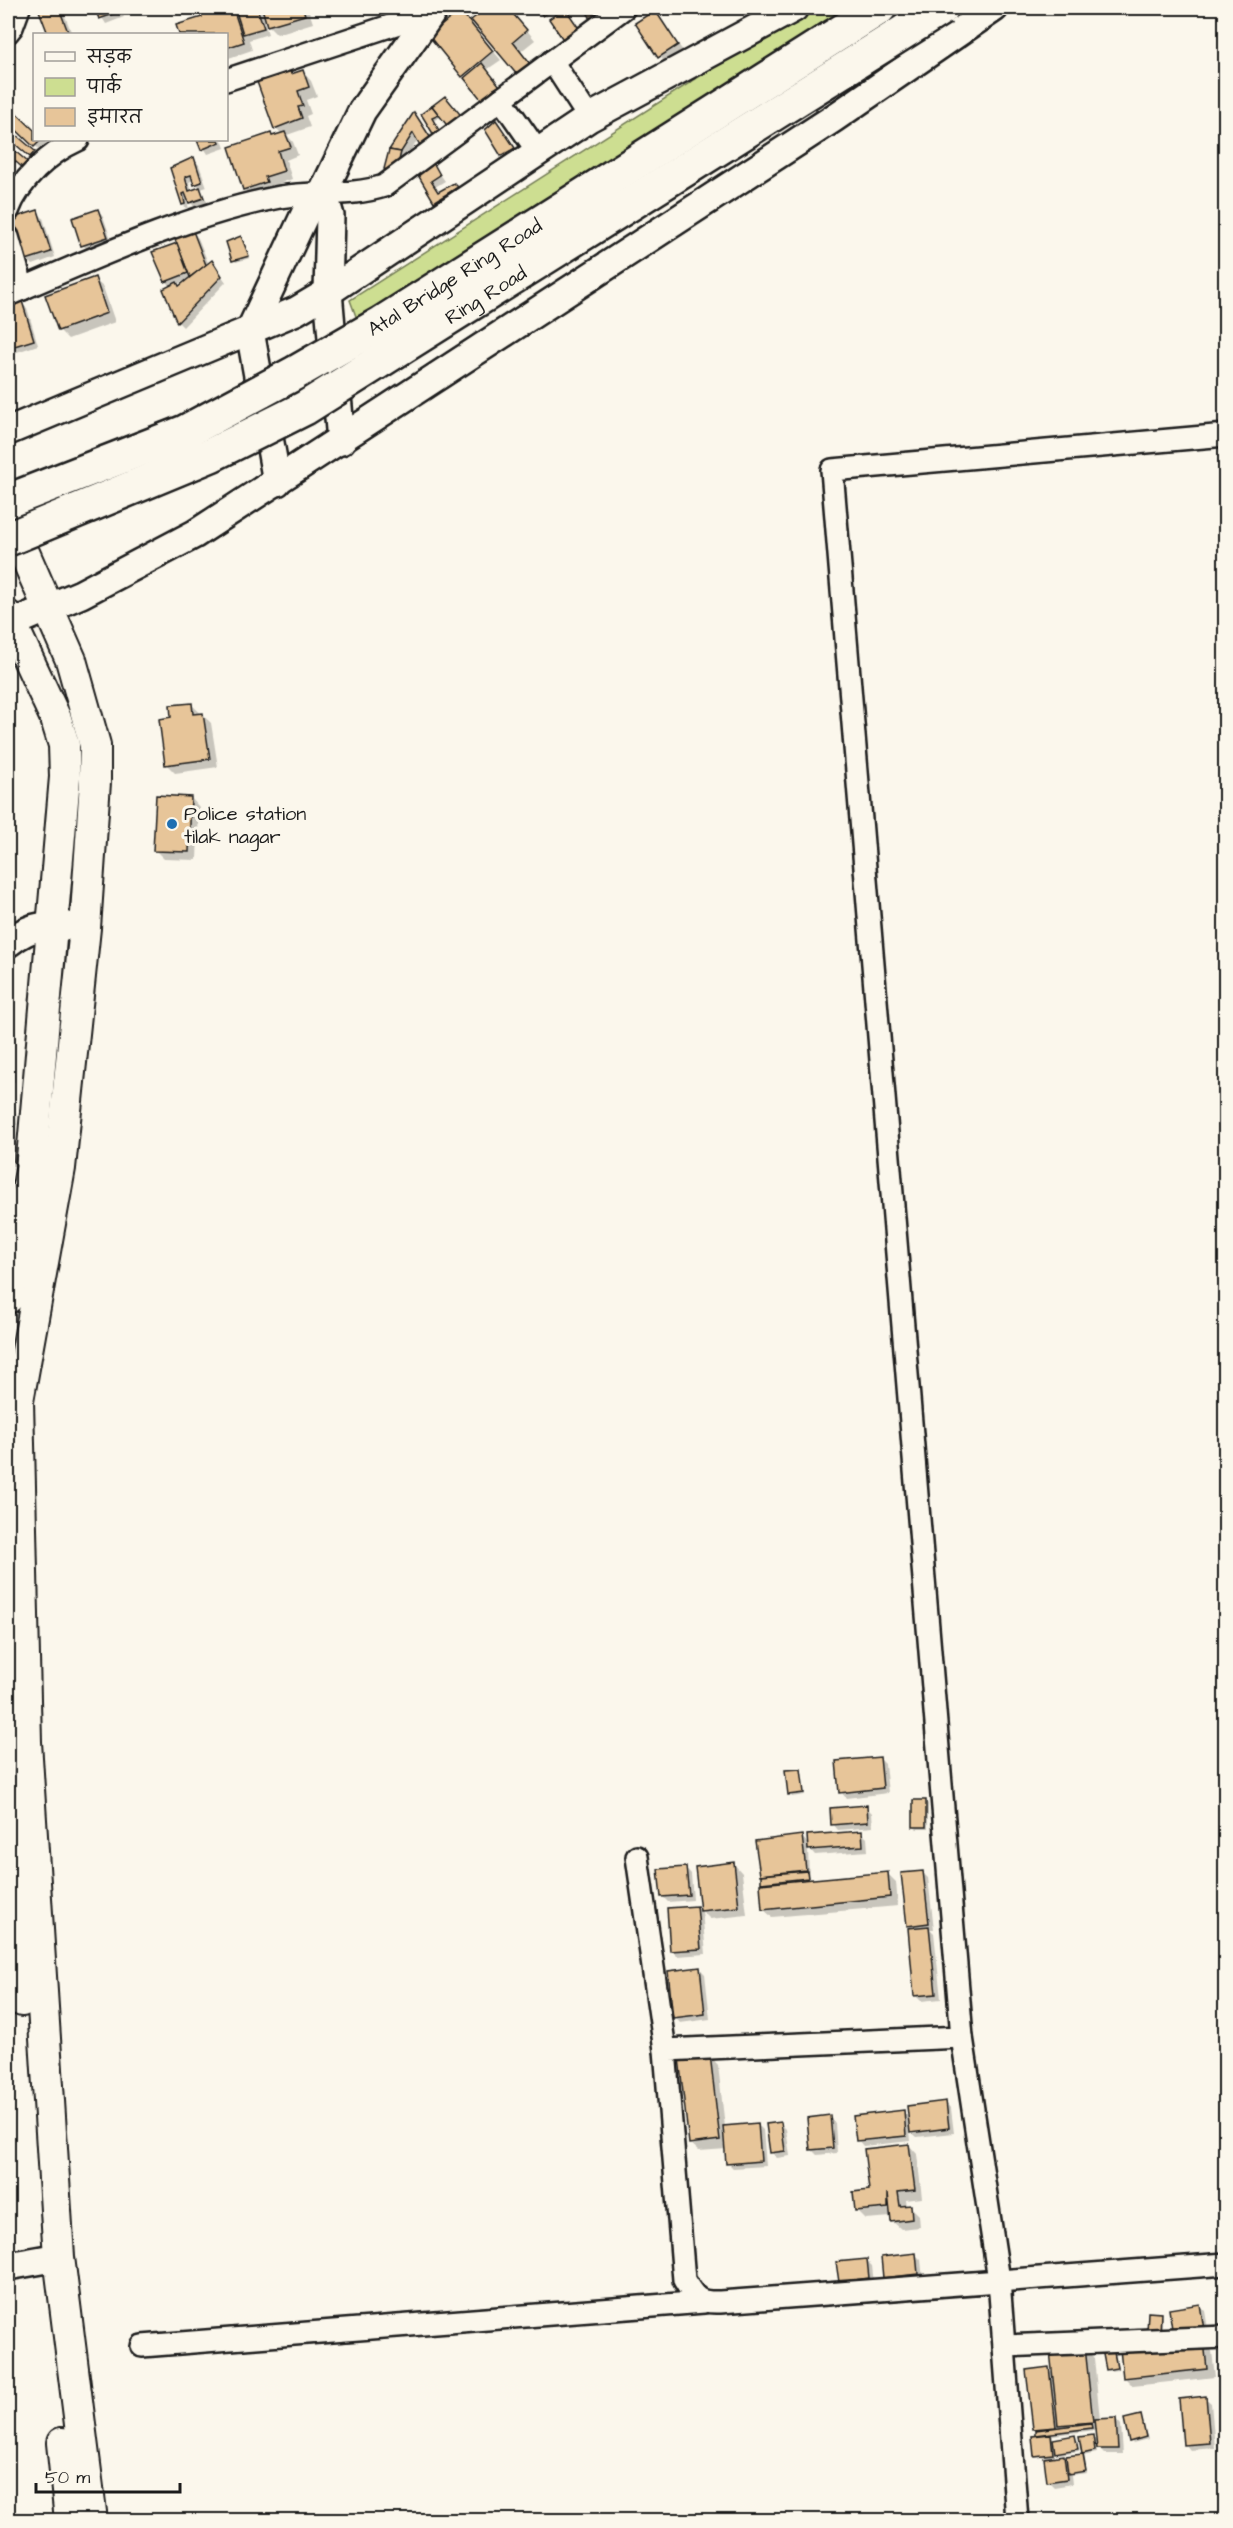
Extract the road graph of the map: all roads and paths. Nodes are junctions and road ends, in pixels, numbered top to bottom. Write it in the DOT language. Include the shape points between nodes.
graph roads {
  1 [pos="19,8"];
  2 [pos="624,8"];
  3 [pos="879,8"];
  4 [pos="942,8"];
  5 [pos="994,8"];
  6 [pos="433,10"];
  7 [pos="785,10"];
  8 [pos="8,32"];
  9 [pos="552,61"];
  10 [pos="228,79"];
  11 [pos="501,99"];
  12 [pos="589,118"];
  13 [pos="76,141"];
  14 [pos="538,152"];
  15 [pos="323,192"];
  16 [pos="8,211"];
  17 [pos="8,237"];
  18 [pos="16,292"];
  19 [pos="328,292"];
  20 [pos="250,332"];
  21 [pos="8,431"];
  22 [pos="1226,435"];
  23 [pos="341,441"];
  24 [pos="277,482"];
  25 [pos="8,501"];
  26 [pos="8,516"];
  27 [pos="8,539"];
  28 [pos="47,608"];
  29 [pos="9,621"];
  30 [pos="51,924"];
  31 [pos="85,928"];
  32 [pos="8,943"];
  33 [pos="8,1298"];
  34 [pos="8,1797"];
  35 [pos="637,1857"];
  36 [pos="962,2037"];
  37 [pos="665,2050"];
  38 [pos="50,2258"];
  39 [pos="1226,2264"];
  40 [pos="8,2266"];
  41 [pos="999,2280"];
  42 [pos="704,2302"];
  43 [pos="1226,2337"];
  44 [pos="142,2346"];
  45 [pos="1004,2346"];
  46 [pos="70,2520"];
  47 [pos="92,2520"];
  48 [pos="1017,2520"];
  1 -- 8 [label="street"];
  2 -- 9 [label="street"];
  3 -- 25 [label="main road, Atal Bridge Ring Road, bridge" via="382,323 295,373 185,432"];
  4 -- 27 [label="main road, Ring Road, bridge" via="305,408 211,454"];
  5 -- 23 [label="street" via="834,118"];
  6 -- 10 [label="street"];
  6 -- 15 [label="street" via="362,111"];
  7 -- 12 [label="street"];
  9 -- 11 [label="street"];
  9 -- 12 [label="street"];
  11 -- 14 [label="street"];
  11 -- 15 [label="street" via="384,186 364,193"];
  12 -- 14 [label="street"];
  13 -- 16 [label="street" via="45,161 13,197"];
  14 -- 19 [label="street"];
  15 -- 18 [label="street" via="280,197 201,219"];
  15 -- 19 [label="street" via="330,216"];
  15 -- 20 [label="street" via="307,210"];
  17 -- 18 [label="street"];
  19 -- 20 [label="street"];
  19 -- 23 [label="street"];
  20 -- 21 [label="street"];
  20 -- 24 [label="street"];
  22 -- 36 [label="street" via="832,470"];
  23 -- 24 [label="street"];
  24 -- 28 [label="street" via="195,534"];
  26 -- 28 [label="main road"];
  28 -- 29 [label="street"];
  28 -- 31 [label="main road" via="71,660 94,745"];
  29 -- 30 [label="main road" via="42,686 64,745 65,777"];
  30 -- 31 [label="street"];
  30 -- 32 [label="street" via="23,931"];
  30 -- 33 [label="main road" via="31,1170"];
  31 -- 38 [label="main road" via="60,1168 18,1401 26,1742"];
  34 -- 38 [label="main road"];
  35 -- 37 [label="street"];
  36 -- 37 [label="street"];
  36 -- 41 [label="street"];
  37 -- 42 [label="street" via="684,2280 696,2298"];
  38 -- 40 [label="street"];
  38 -- 46 [label="main road"];
  38 -- 47 [label="main road"];
  39 -- 41 [label="street"];
  41 -- 42 [label="street"];
  41 -- 45 [label="street"];
  42 -- 44 [label="street"];
  43 -- 45 [label="street"];
  45 -- 48 [label="street"];
}
